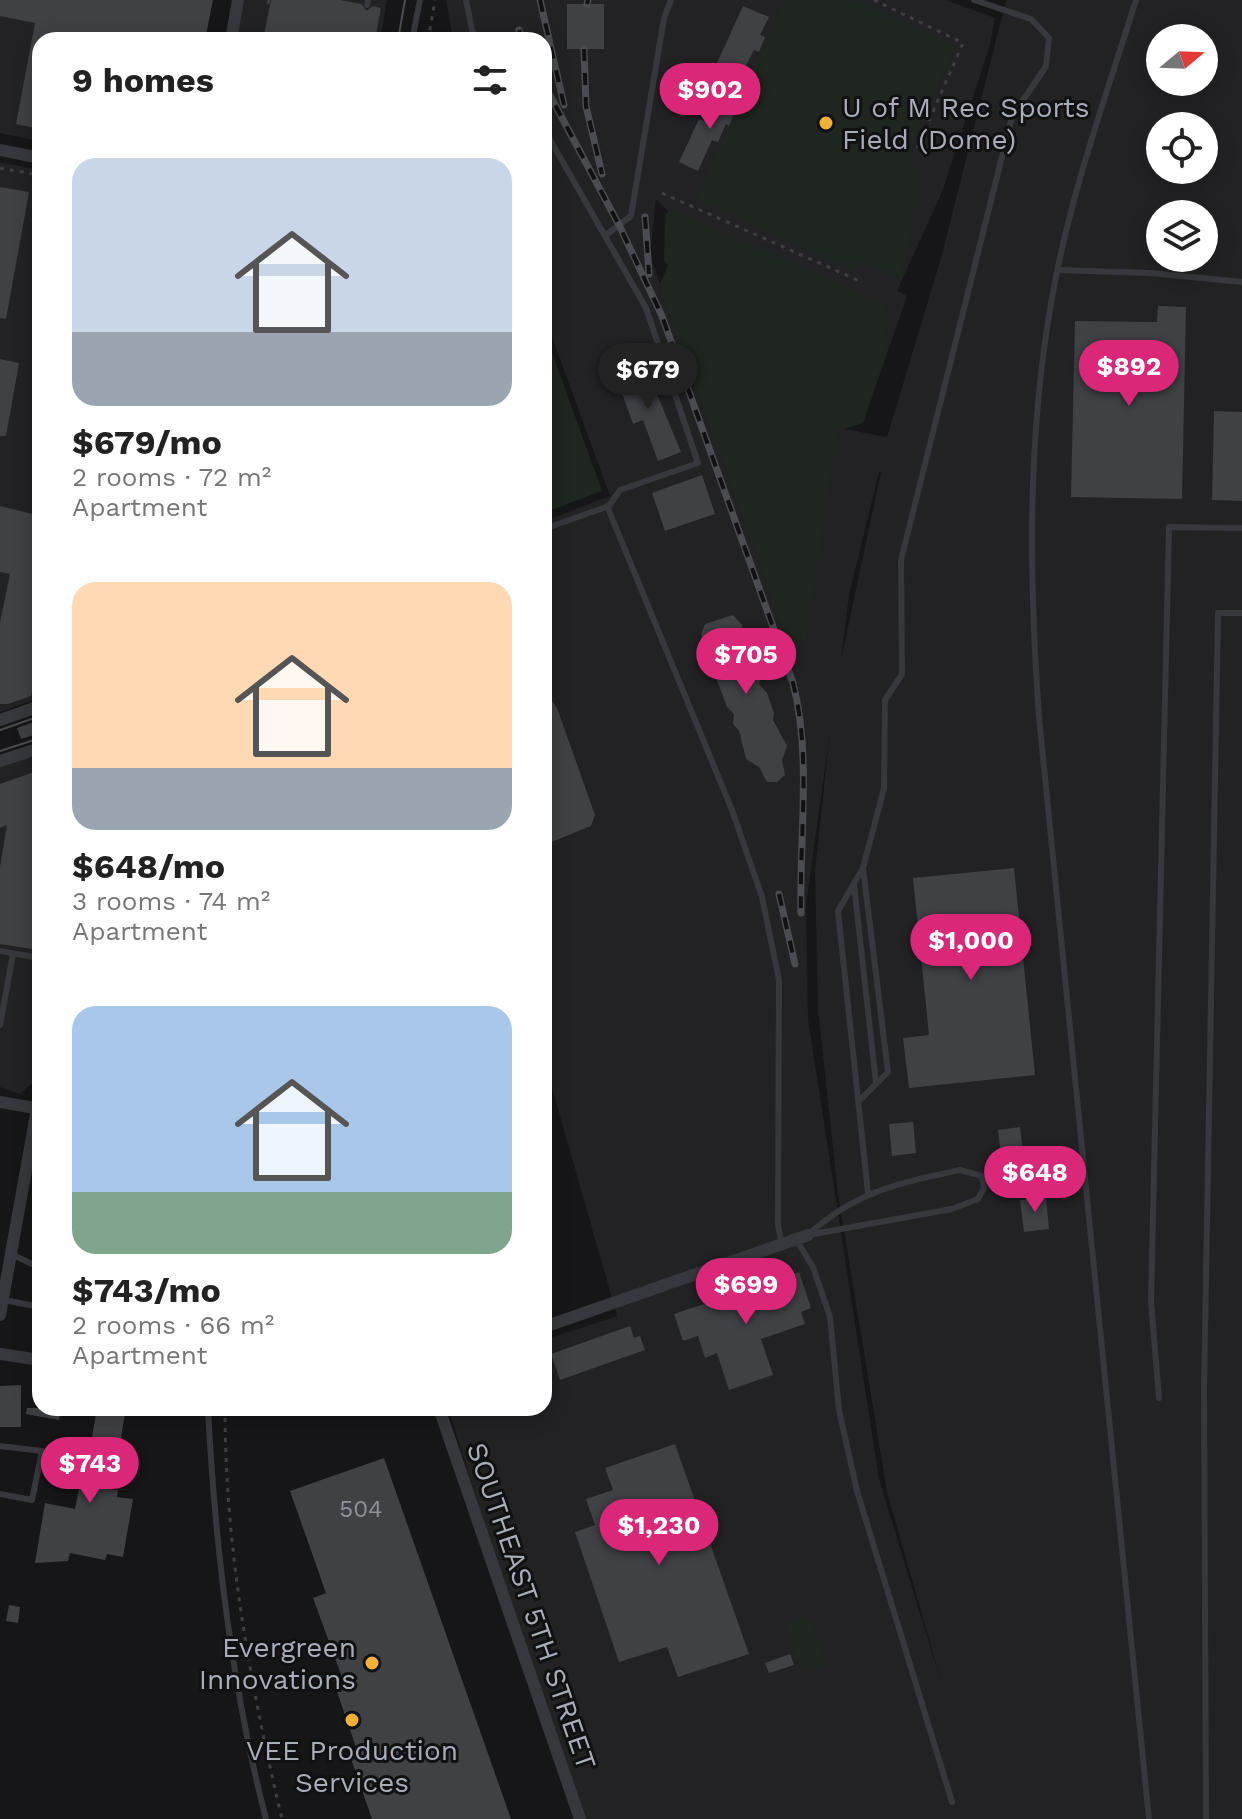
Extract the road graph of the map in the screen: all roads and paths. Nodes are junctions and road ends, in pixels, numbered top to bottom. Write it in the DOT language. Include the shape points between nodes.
graph roads {
  1 [pos="238,0"];
  2 [pos="420,0"];
  3 [pos="435,0"];
  4 [pos="466,0"];
  5 [pos="671,0"];
  6 [pos="874,0"];
  7 [pos="974,0"];
  8 [pos="1136,0"];
  9 [pos="232,32"];
  10 [pos="414,32"];
  11 [pos="429,32"];
  12 [pos="473,32"];
  13 [pos="552,143"];
  14 [pos="917,148"];
  15 [pos="0,150"];
  16 [pos="32,156"];
  17 [pos="0,168"];
  18 [pos="32,174"];
  19 [pos="662,193"];
  20 [pos="606,235"];
  21 [pos="1058,270"];
  22 [pos="862,282"];
  23 [pos="1242,282"];
  24 [pos="607,506"];
  25 [pos="552,526"];
  26 [pos="1242,528"];
  27 [pos="1242,613"];
  28 [pos="32,709"];
  29 [pos="0,720"];
  30 [pos="32,751"];
  31 [pos="0,761"];
  32 [pos="863,868"];
  33 [pos="854,885"];
  34 [pos="0,951"];
  35 [pos="13,954"];
  36 [pos="32,957"];
  37 [pos="0,1025"];
  38 [pos="876,1083"];
  39 [pos="860,1100"];
  40 [pos="0,1102"];
  41 [pos="32,1107"];
  42 [pos="32,1142"];
  43 [pos="868,1193"];
  44 [pos="802,1238"];
  45 [pos="782,1246"];
  46 [pos="9,1253"];
  47 [pos="32,1264"];
  48 [pos="2,1300"];
  49 [pos="32,1306"];
  50 [pos="0,1315"];
  51 [pos="552,1324"];
  52 [pos="0,1354"];
  53 [pos="32,1359"];
  54 [pos="1159,1398"];
  55 [pos="208,1416"];
  56 [pos="225,1416"];
  57 [pos="442,1416"];
  58 [pos="0,1446"];
  59 [pos="0,1494"];
  60 [pos="952,1802"];
  61 [pos="266,1819"];
  62 [pos="282,1819"];
  63 [pos="580,1819"];
  64 [pos="1149,1819"];
  65 [pos="1206,1819"];
  1 -- 9 [label="street"];
  2 -- 10 [label="lane"];
  3 -- 11 [label="path"];
  4 -- 12 [label="lane"];
  5 -- 20 [label="lane" via="631,216"];
  6 -- 14 [label="path" via="963,43"];
  7 -- 32 [label="lane" via="1031,19 1049,38 1046,66 1012,117 901,560 902,674 885,700 884,788"];
  8 -- 21 [label="lane" via="1099,109"];
  13 -- 20 [label="lane"];
  15 -- 16 [label="street"];
  17 -- 18 [label="path"];
  19 -- 22 [label="path"];
  20 -- 24 [label="lane" via="646,308 698,463 620,490"];
  21 -- 23 [label="lane"];
  21 -- 64 [label="lane" via="1032,476 1032,621"];
  24 -- 25 [label="lane"];
  24 -- 45 [label="lane" via="732,810 762,897 779,980"];
  26 -- 54 [label="lane" via="1169,527 1151,1301"];
  27 -- 65 [label="lane" via="1218,613 1204,1389"];
  28 -- 29 [label="street"];
  30 -- 31 [label="street"];
  32 -- 33 [label="lane"];
  32 -- 38 [label="lane" via="888,1072"];
  33 -- 38 [label="lane"];
  33 -- 39 [label="lane" via="838,911"];
  34 -- 35 [label="lane"];
  35 -- 36 [label="lane"];
  35 -- 37 [label="lane"];
  38 -- 39 [label="lane"];
  39 -- 43 [label="lane"];
  40 -- 41 [label="street"];
  42 -- 46 [label="street"];
  43 -- 44 [label="lane" via="833,1212"];
  43 -- 44 [label="lane" via="960,1170 982,1176 984,1188 978,1199 952,1209"];
  44 -- 45 [label="street"];
  44 -- 60 [label="lane" via="830,1317 839,1410 857,1491"];
  45 -- 51 [label="street"];
  46 -- 47 [label="lane"];
  46 -- 48 [label="street"];
  48 -- 49 [label="lane"];
  48 -- 50 [label="street"];
  52 -- 53 [label="street"];
  55 -- 61 [label="lane" via="226,1625"];
  56 -- 62 [label="path" via="234,1563 254,1693"];
  57 -- 63 [label="street, SOUTHEAST 5TH STREET"];
  58 -- 59 [label="lane" via="42,1451 32,1500"];
}
